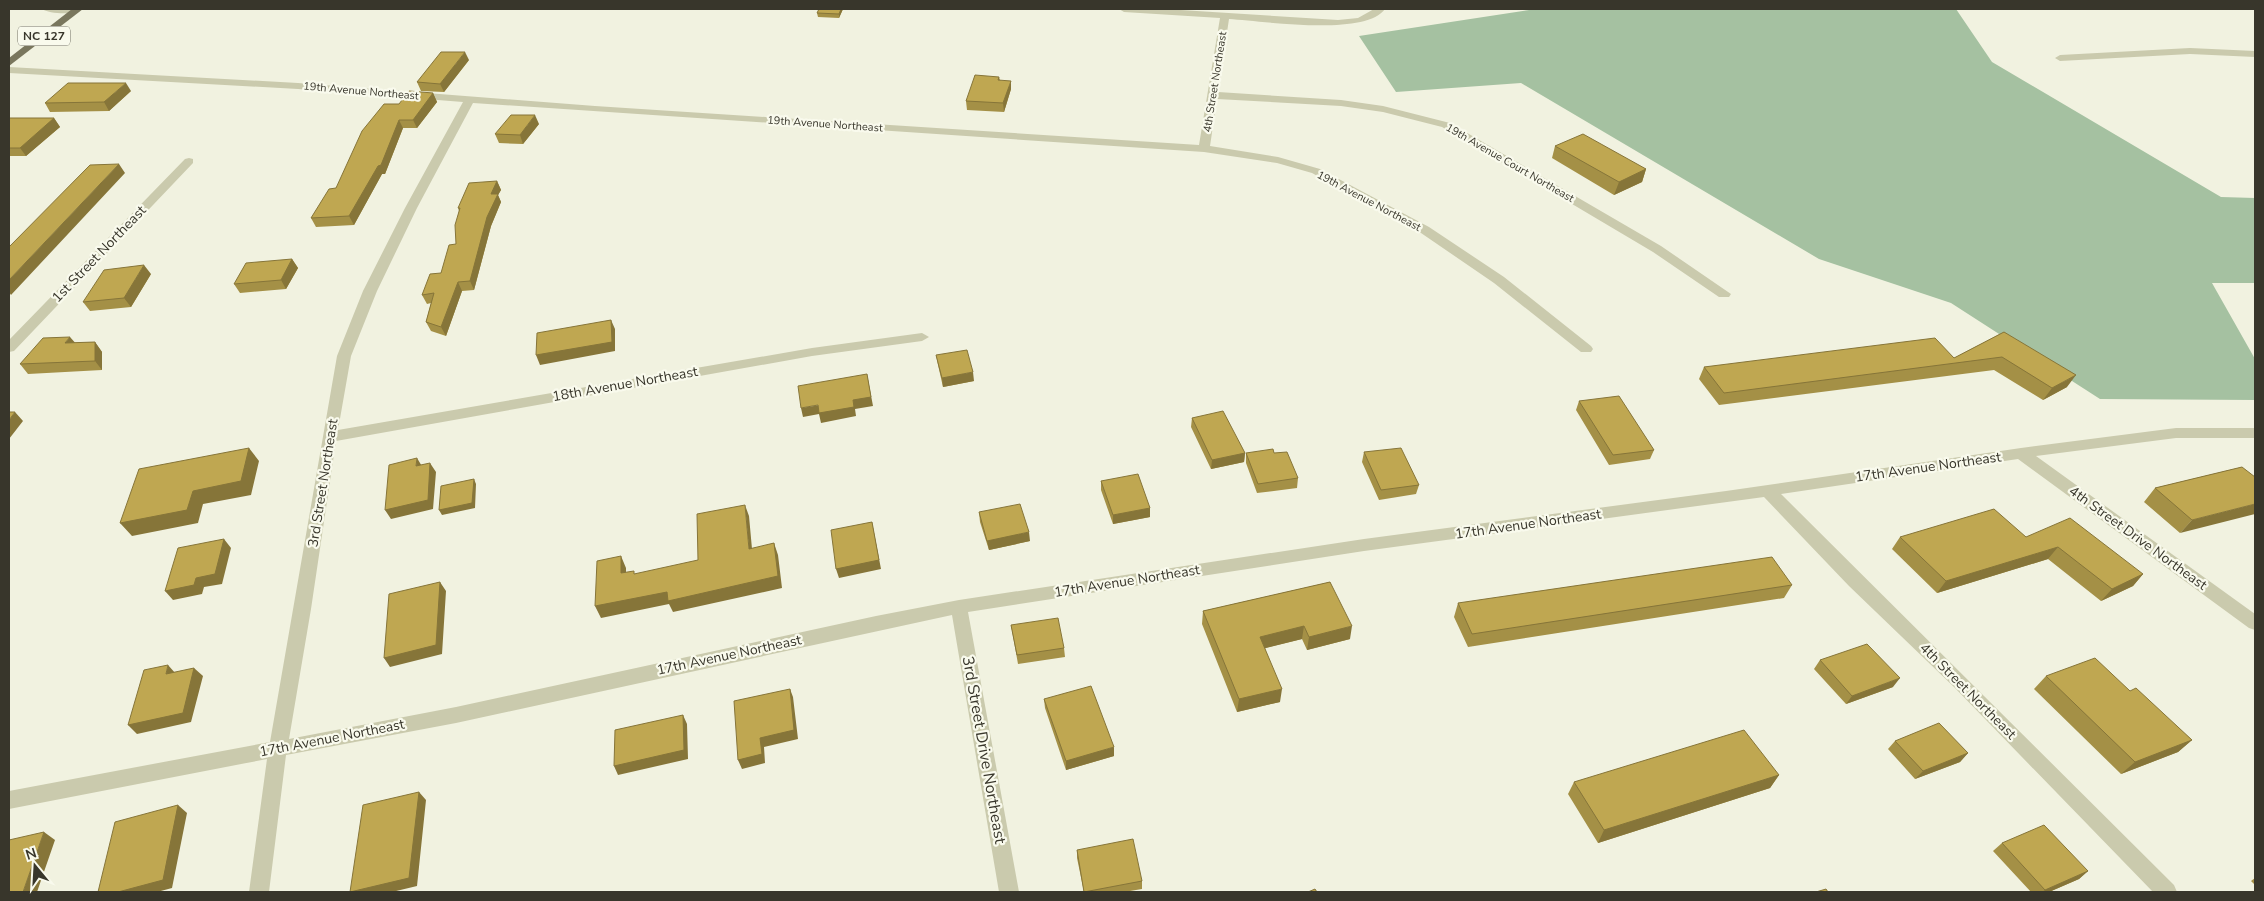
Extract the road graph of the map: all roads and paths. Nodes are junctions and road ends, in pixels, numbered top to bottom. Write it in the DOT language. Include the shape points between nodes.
graph roads {
  1 [pos="47,9"];
  2 [pos="1124,9"];
  3 [pos="1380,9"];
  4 [pos="77,10"];
  5 [pos="1225,16"];
  6 [pos="2255,54"];
  7 [pos="2060,58"];
  8 [pos="9,63"];
  9 [pos="9,70"];
  10 [pos="1212,95"];
  11 [pos="470,99"];
  12 [pos="1204,149"];
  13 [pos="189,161"];
  14 [pos="1724,294"];
  15 [pos="922,337"];
  16 [pos="9,348"];
  17 [pos="1586,350"];
  18 [pos="2255,433"];
  19 [pos="329,436"];
  20 [pos="2021,453"];
  21 [pos="1768,490"];
  22 [pos="958,607"];
  23 [pos="2255,623"];
  24 [pos="278,749"];
  25 [pos="9,800"];
  26 [pos="259,892"];
  27 [pos="1009,892"];
  28 [pos="2168,892"];
  1 -- 4 [label="street"];
  2 -- 5 [label="street"];
  3 -- 5 [label="street" via="1374,16 1363,20 1338,23"];
  4 -- 8 [label="main road, NC 127"];
  5 -- 10 [label="street, 4th Street Northeast"];
  6 -- 7 [label="street" via="2190,51"];
  9 -- 11 [label="street, 19th Avenue Northeast"];
  10 -- 12 [label="street, 4th Street Northeast"];
  10 -- 14 [label="street, 19th Avenue Court Northeast" via="1349,104 1446,125 1657,249"];
  11 -- 12 [label="street, 19th Avenue Northeast"];
  11 -- 19 [label="street, 3rd Street Northeast" via="370,291 344,356"];
  12 -- 17 [label="street, 19th Avenue Northeast" via="1278,160 1316,171 1425,230 1499,280"];
  13 -- 16 [label="street, 1st Street Northeast"];
  15 -- 19 [label="street, 18th Avenue Northeast" via="812,352"];
  18 -- 20 [label="street, 17th Avenue Northeast" via="2176,432"];
  19 -- 24 [label="street, 3rd Street Northeast"];
  20 -- 21 [label="street, 17th Avenue Northeast"];
  20 -- 23 [label="street, 4th Street Drive Northeast"];
  21 -- 22 [label="street, 17th Avenue Northeast" via="1355,547"];
  21 -- 28 [label="street, 4th Street Northeast" via="1855,581"];
  22 -- 24 [label="street, 17th Avenue Northeast" via="456,715"];
  22 -- 27 [label="street, 3rd Street Drive Northeast"];
  24 -- 25 [label="street, 17th Avenue Northeast"];
  24 -- 26 [label="street, 3rd Street Northeast"];
}
